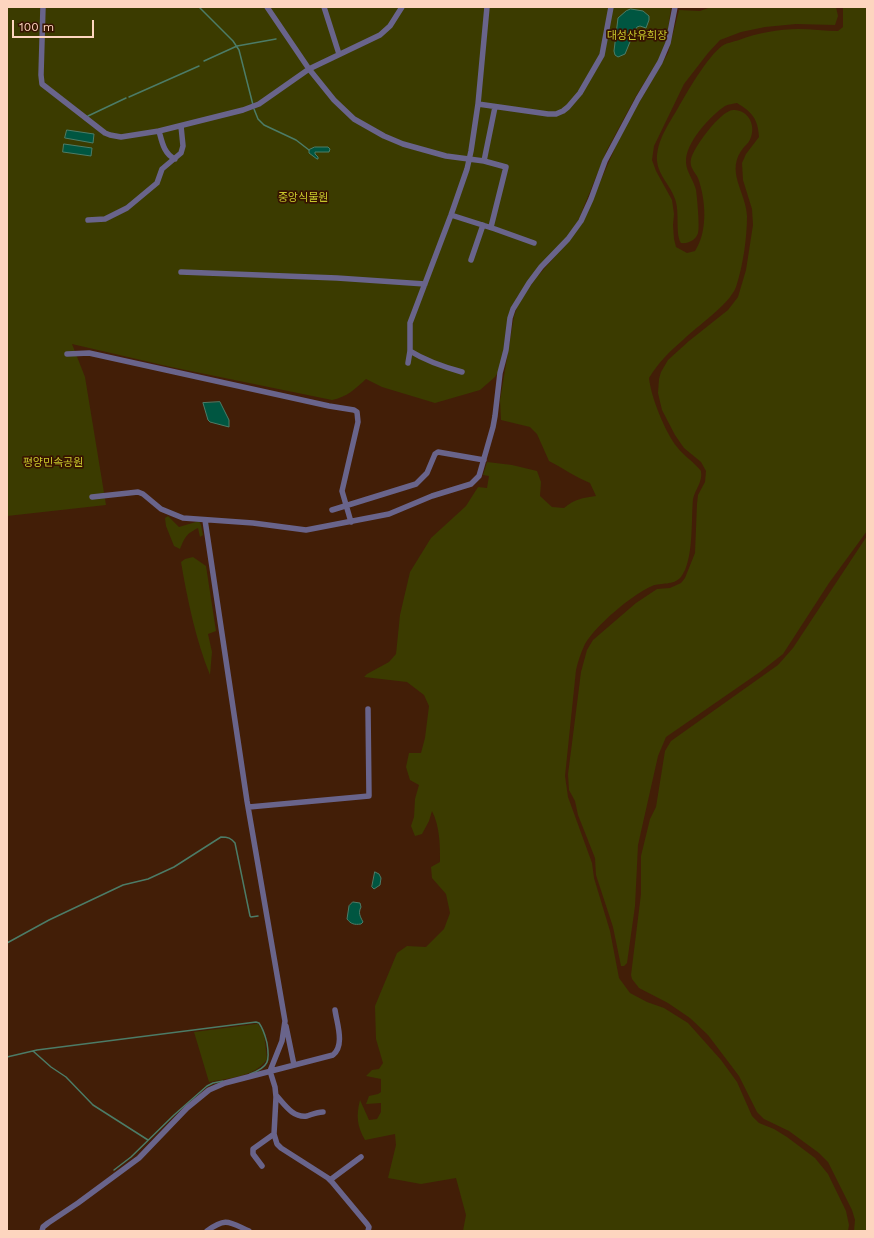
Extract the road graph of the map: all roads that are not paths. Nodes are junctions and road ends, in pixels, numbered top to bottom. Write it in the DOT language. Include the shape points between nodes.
graph roads {
  1 [pos="43,7"];
  2 [pos="267,7"];
  3 [pos="324,7"];
  4 [pos="402,7"];
  5 [pos="487,7"];
  6 [pos="612,7"];
  7 [pos="675,7"];
  8 [pos="339,54"];
  9 [pos="309,69"];
  10 [pos="478,104"];
  11 [pos="495,107"];
  12 [pos="181,126"];
  13 [pos="159,131"];
  14 [pos="175,158"];
  15 [pos="469,159"];
  16 [pos="484,161"];
  17 [pos="451,215"];
  18 [pos="88,220"];
  19 [pos="483,225"];
  20 [pos="491,227"];
  21 [pos="534,243"];
  22 [pos="471,260"];
  23 [pos="181,272"];
  24 [pos="425,284"];
  25 [pos="410,351"];
  26 [pos="67,354"];
  27 [pos="408,363"];
  28 [pos="462,372"];
  29 [pos="484,460"];
  30 [pos="92,497"];
  31 [pos="346,505"];
  32 [pos="332,510"];
  33 [pos="205,520"];
  34 [pos="351,522"];
  35 [pos="368,710"];
  36 [pos="248,807"];
  37 [pos="335,1010"];
  38 [pos="285,1022"];
  39 [pos="294,1066"];
  40 [pos="270,1071"];
  41 [pos="276,1096"];
  42 [pos="323,1112"];
  43 [pos="274,1134"];
  44 [pos="361,1157"];
  45 [pos="262,1166"];
  46 [pos="330,1180"];
  47 [pos="42,1231"];
  48 [pos="207,1231"];
  49 [pos="249,1231"];
  50 [pos="368,1231"];
  1 -- 13 [label="street" via="41,81 44,86 110,135 128,136"];
  2 -- 9 [label="street"];
  3 -- 8 [label="street"];
  4 -- 8 [label="street" via="385,31"];
  5 -- 10 [label="street"];
  6 -- 11 [label="street" via="600,60 580,93 568,107 556,114 548,114"];
  7 -- 29 [label="street" via="662,57 605,161 581,221 568,239 541,267 513,310 500,373 495,416"];
  8 -- 9 [label="street"];
  9 -- 12 [label="street" via="259,104"];
  9 -- 15 [label="street" via="354,119 384,136 422,150"];
  10 -- 11 [label="street"];
  10 -- 15 [label="street"];
  11 -- 16 [label="street"];
  12 -- 13 [label="street"];
  12 -- 14 [label="street" via="183,146 181,153"];
  13 -- 14 [label="street" via="166,152"];
  14 -- 18 [label="street" via="162,169 156,183 127,208 105,219"];
  15 -- 16 [label="street"];
  15 -- 17 [label="street"];
  16 -- 20 [label="street" via="506,167"];
  17 -- 19 [label="street"];
  17 -- 24 [label="street"];
  19 -- 20 [label="street"];
  19 -- 22 [label="street"];
  20 -- 21 [label="street"];
  23 -- 24 [label="street"];
  24 -- 25 [label="street" via="410,323"];
  25 -- 27 [label="street"];
  25 -- 28 [label="street" via="439,365"];
  26 -- 31 [label="street" via="89,354 354,410 357,412 358,422 342,491"];
  29 -- 31 [label="street" via="441,451 435,454 427,473 416,484"];
  29 -- 34 [label="street" via="479,476 471,484 388,514"];
  30 -- 33 [label="street" via="138,492 170,513 182,518"];
  31 -- 32 [label="street"];
  31 -- 34 [label="street"];
  33 -- 34 [label="street" via="253,522 306,530"];
  33 -- 36 [label="street"];
  35 -- 36 [label="street" via="369,796"];
  36 -- 38 [label="street"];
  37 -- 39 [label="street" via="339,1035 337,1052"];
  38 -- 39 [label="street"];
  38 -- 40 [label="street" via="282,1041"];
  39 -- 40 [label="street"];
  40 -- 41 [label="street"];
  40 -- 47 [label="street" via="209,1090 187,1108 139,1158 48,1223"];
  41 -- 42 [label="street" via="287,1108 300,1116"];
  41 -- 43 [label="street"];
  43 -- 45 [label="street" via="253,1149 253,1154"];
  43 -- 46 [label="street" via="281,1148"];
  44 -- 46 [label="street"];
  46 -- 50 [label="street" via="367,1224"];
  48 -- 49 [label="street" via="221,1222 228,1222"];
}
